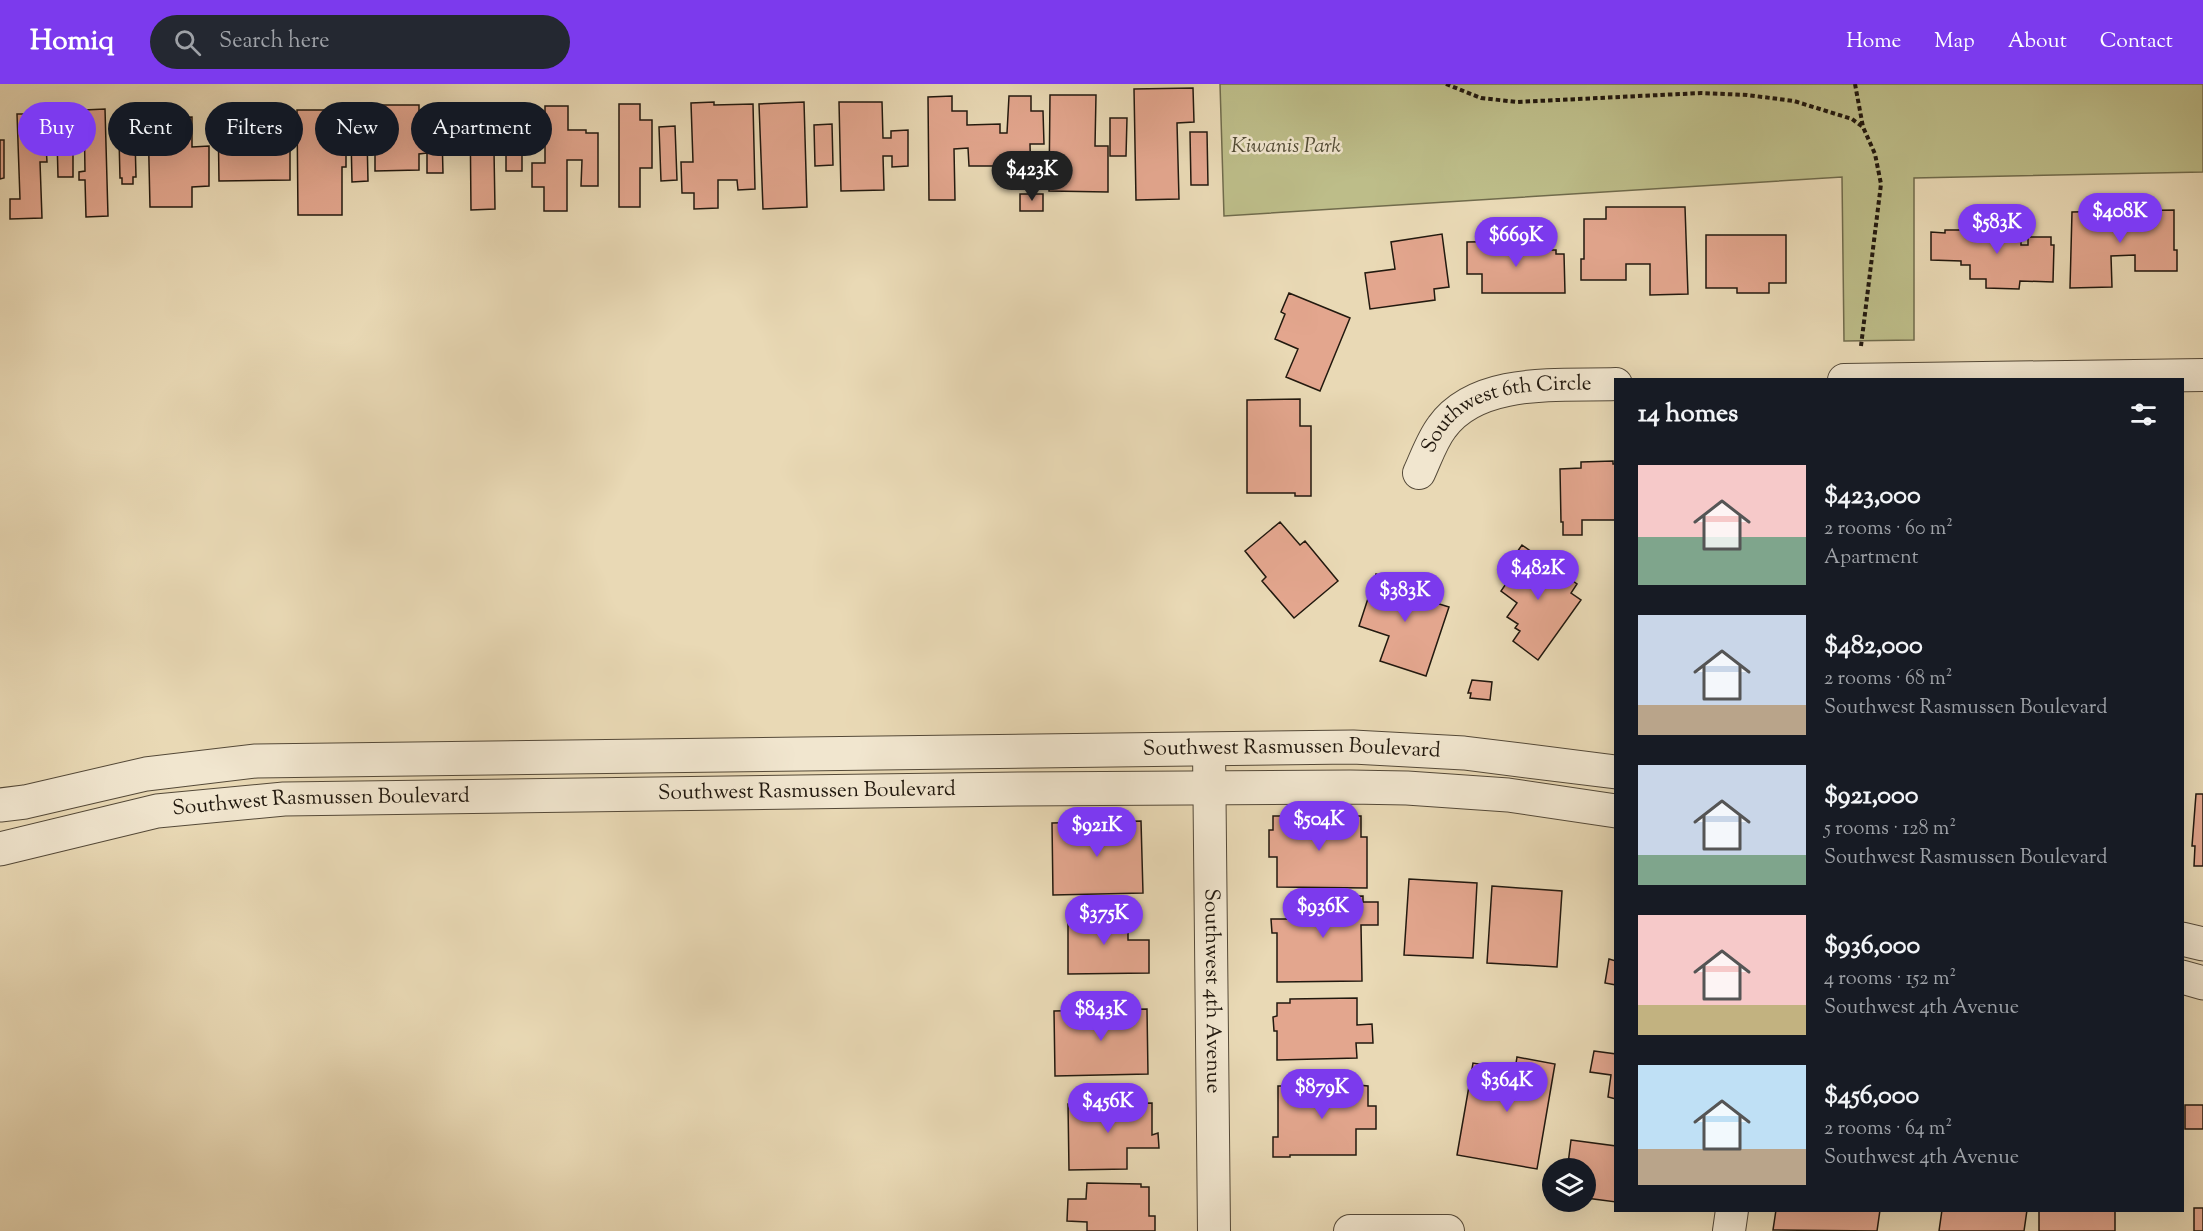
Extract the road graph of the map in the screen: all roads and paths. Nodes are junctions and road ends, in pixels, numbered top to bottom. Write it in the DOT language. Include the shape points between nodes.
graph roads {
  1 [pos="1446,84"];
  2 [pos="1855,84"];
  3 [pos="1863,127"];
  4 [pos="2203,375"];
  5 [pos="1867,378"];
  6 [pos="1951,378"];
  7 [pos="1614,384"];
  8 [pos="1419,472"];
  9 [pos="1209,749"];
  10 [pos="1614,772"];
  11 [pos="1210,788"];
  12 [pos="0,805"];
  13 [pos="1614,811"];
  14 [pos="0,849"];
  15 [pos="2184,939"];
  16 [pos="2203,944"];
  17 [pos="2184,978"];
  18 [pos="2203,983"];
  19 [pos="1732,1212"];
  20 [pos="1214,1231"];
  21 [pos="1350,1231"];
  22 [pos="1448,1231"];
  23 [pos="1728,1231"];
  1 -- 3 [label="path" via="1481,98 1517,102 1701,93 1747,95 1794,101 1852,119"];
  2 -- 3 [label="path"];
  3 -- 5 [label="path" via="1875,154 1881,184 1861,347"];
  4 -- 6 [label="street"];
  7 -- 8 [label="street, Southwest 6th Circle" via="1523,386 1469,402 1442,426"];
  9 -- 10 [label="street, Southwest Rasmussen Boulevard" via="1408,749"];
  9 -- 11 [label="street, Southwest 4th Avenue"];
  9 -- 12 [label="street, Southwest Rasmussen Boulevard" via="256,761 146,774"];
  11 -- 13 [label="street, Southwest Rasmussen Boulevard" via="1462,791"];
  11 -- 14 [label="street, Southwest Rasmussen Boulevard" via="284,799 157,811"];
  11 -- 20 [label="street, Southwest 4th Avenue"];
  15 -- 16 [label="street"];
  17 -- 18 [label="street"];
  19 -- 23 [label="street"];
  21 -- 22 [label="street"];
}
